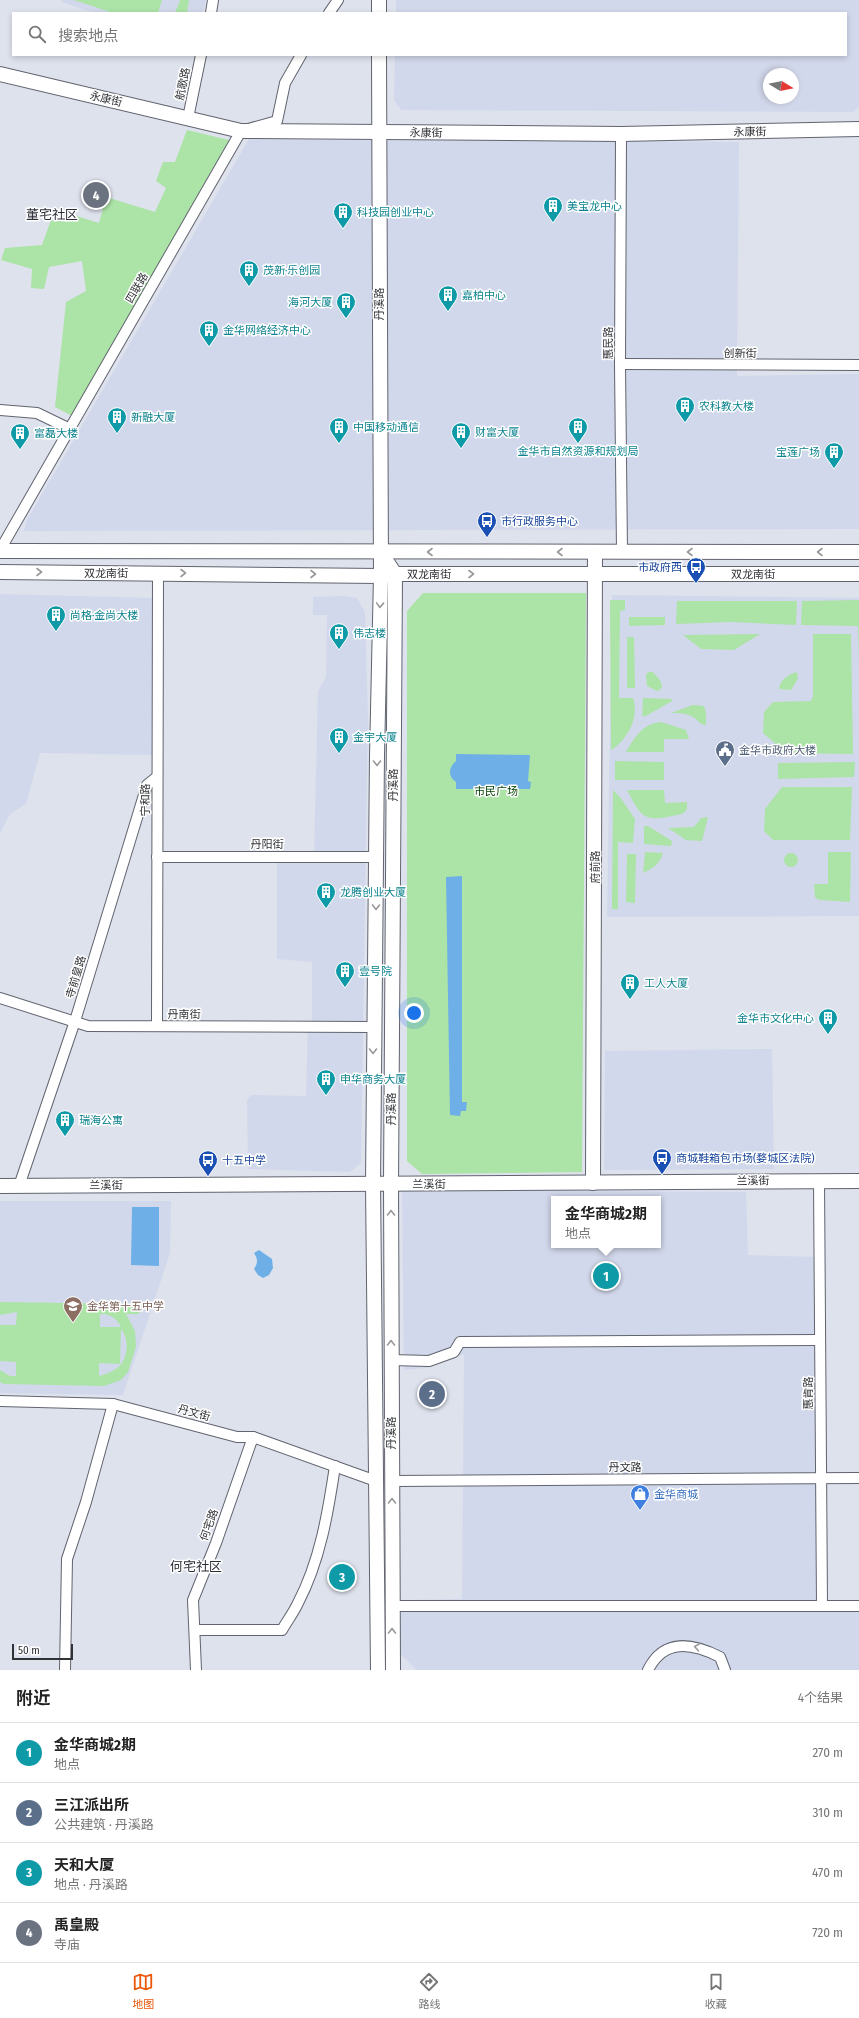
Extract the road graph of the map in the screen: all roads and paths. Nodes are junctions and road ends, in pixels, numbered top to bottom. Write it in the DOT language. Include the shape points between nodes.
graph roads {
  1 [pos="213,0"];
  2 [pos="338,0"];
  3 [pos="380,0"];
  4 [pos="211,12"];
  5 [pos="330,12"];
  6 [pos="379,12"];
  7 [pos="201,56"];
  8 [pos="300,56"];
  9 [pos="379,56"];
  10 [pos="0,74"];
  11 [pos="188,118"];
  12 [pos="859,129"];
  13 [pos="242,131"];
  14 [pos="378,132"];
  15 [pos="621,134"];
  16 [pos="620,364"];
  17 [pos="859,365"];
  18 [pos="0,410"];
  19 [pos="70,428"];
  20 [pos="0,551"];
  21 [pos="381,552"];
  22 [pos="595,552"];
  23 [pos="622,552"];
  24 [pos="859,552"];
  25 [pos="0,572"];
  26 [pos="158,573"];
  27 [pos="596,574"];
  28 [pos="859,574"];
  29 [pos="388,575"];
  30 [pos="157,777"];
  31 [pos="157,857"];
  32 [pos="377,857"];
  33 [pos="0,998"];
  34 [pos="75,1022"];
  35 [pos="157,1026"];
  36 [pos="373,1027"];
  37 [pos="819,1180"];
  38 [pos="859,1181"];
  39 [pos="373,1183"];
  40 [pos="594,1183"];
  41 [pos="390,1184"];
  42 [pos="0,1186"];
  43 [pos="18,1186"];
  44 [pos="820,1340"];
  45 [pos="391,1360"];
  46 [pos="0,1401"];
  47 [pos="113,1404"];
  48 [pos="253,1438"];
  49 [pos="335,1466"];
  50 [pos="821,1478"];
  51 [pos="859,1478"];
  52 [pos="376,1481"];
  53 [pos="392,1481"];
  54 [pos="392,1606"];
  55 [pos="822,1606"];
  56 [pos="859,1606"];
  57 [pos="195,1630"];
  58 [pos="65,1670"];
  59 [pos="196,1670"];
  60 [pos="378,1670"];
  61 [pos="392,1670"];
  62 [pos="648,1670"];
  63 [pos="725,1670"];
  1 -- 4 [label="street"];
  2 -- 5 [label="street"];
  3 -- 6 [label="main road"];
  7 -- 11 [label="street, 航歌路"];
  8 -- 13 [label="street" via="285,82 277,121"];
  9 -- 14 [label="main road, 丹溪路"];
  10 -- 11 [label="main road, 永康街"];
  11 -- 13 [label="main road, 永康街"];
  12 -- 15 [label="main road, 永康街"];
  13 -- 14 [label="main road, 永康街"];
  13 -- 19 [label="street, 四联路"];
  14 -- 15 [label="main road, 永康街"];
  14 -- 21 [label="main road, 丹溪路"];
  15 -- 16 [label="street, 惠民路"];
  16 -- 17 [label="street, 创新街"];
  16 -- 23 [label="street, 惠民路"];
  18 -- 19 [label="street" via="37,413"];
  19 -- 20 [label="street, 四联路"];
  20 -- 21 [label="main road, 双龙南街"];
  22 -- 21 [label="main road, 双龙南街, one-way"];
  21 -- 29 [label="main road"];
  22 -- 23 [label="main road, 双龙南街"];
  22 -- 27 [label="main road, 府前路"];
  24 -- 23 [label="main road, 双龙南街, one-way"];
  25 -- 26 [label="main road, 双龙南街, one-way"];
  26 -- 29 [label="main road, 双龙南街, one-way"];
  26 -- 30 [label="street, 宁和路"];
  27 -- 28 [label="main road, 双龙南街"];
  29 -- 27 [label="main road, 双龙南街, one-way"];
  27 -- 40 [label="main road, 府前路"];
  29 -- 32 [label="main road, 丹溪路, one-way" via="377,722"];
  29 -- 41 [label="main road, 丹溪路"];
  30 -- 31 [label="street, 宁和路"];
  30 -- 34 [label="street, 寺前皇路" via="147,785"];
  31 -- 32 [label="street, 丹阳街"];
  31 -- 35 [label="street, 宁和路"];
  32 -- 36 [label="main road, 丹溪路, one-way"];
  33 -- 34 [label="street, 丹南街"];
  34 -- 35 [label="street, 丹南街" via="88,1026"];
  34 -- 43 [label="street, 寺前皇路"];
  35 -- 36 [label="street, 丹南街"];
  36 -- 39 [label="main road, 丹溪路, one-way"];
  37 -- 38 [label="main road, 兰溪街"];
  37 -- 40 [label="main road, 兰溪街"];
  37 -- 44 [label="street, 惠肯路"];
  39 -- 41 [label="main road, 兰溪街"];
  39 -- 43 [label="main road, 兰溪街"];
  39 -- 52 [label="main road, 丹溪路"];
  40 -- 41 [label="main road, 兰溪街"];
  45 -- 41 [label="main road, 丹溪路, one-way"];
  42 -- 43 [label="main road, 兰溪街"];
  44 -- 45 [label="street" via="460,1342 454,1352 429,1361"];
  44 -- 50 [label="street, 惠肯路"];
  45 -- 53 [label="main road, 丹溪路"];
  46 -- 47 [label="street, 丹文街"];
  47 -- 48 [label="street, 丹文街" via="237,1437"];
  47 -- 58 [label="street" via="67,1559"];
  48 -- 49 [label="street, 丹文街"];
  48 -- 57 [label="street, 何宅路" via="194,1600"];
  49 -- 52 [label="street, 丹文街"];
  49 -- 57 [label="street" via="328,1512 316,1560 299,1603 282,1630"];
  50 -- 51 [label="street, 丹文路"];
  50 -- 53 [label="street, 丹文路"];
  50 -- 55 [label="street, 惠肯路"];
  52 -- 60 [label="main road, 丹溪路"];
  54 -- 53 [label="main road, 丹溪路, one-way"];
  54 -- 55 [label="street"];
  61 -- 54 [label="main road, 丹溪路, one-way"];
  55 -- 56 [label="street"];
  57 -- 59 [label="street, 何宅路"];
  63 -- 62 [label="street, one-way" via="720,1657 704,1649 684,1645 665,1649 654,1659"];
}
